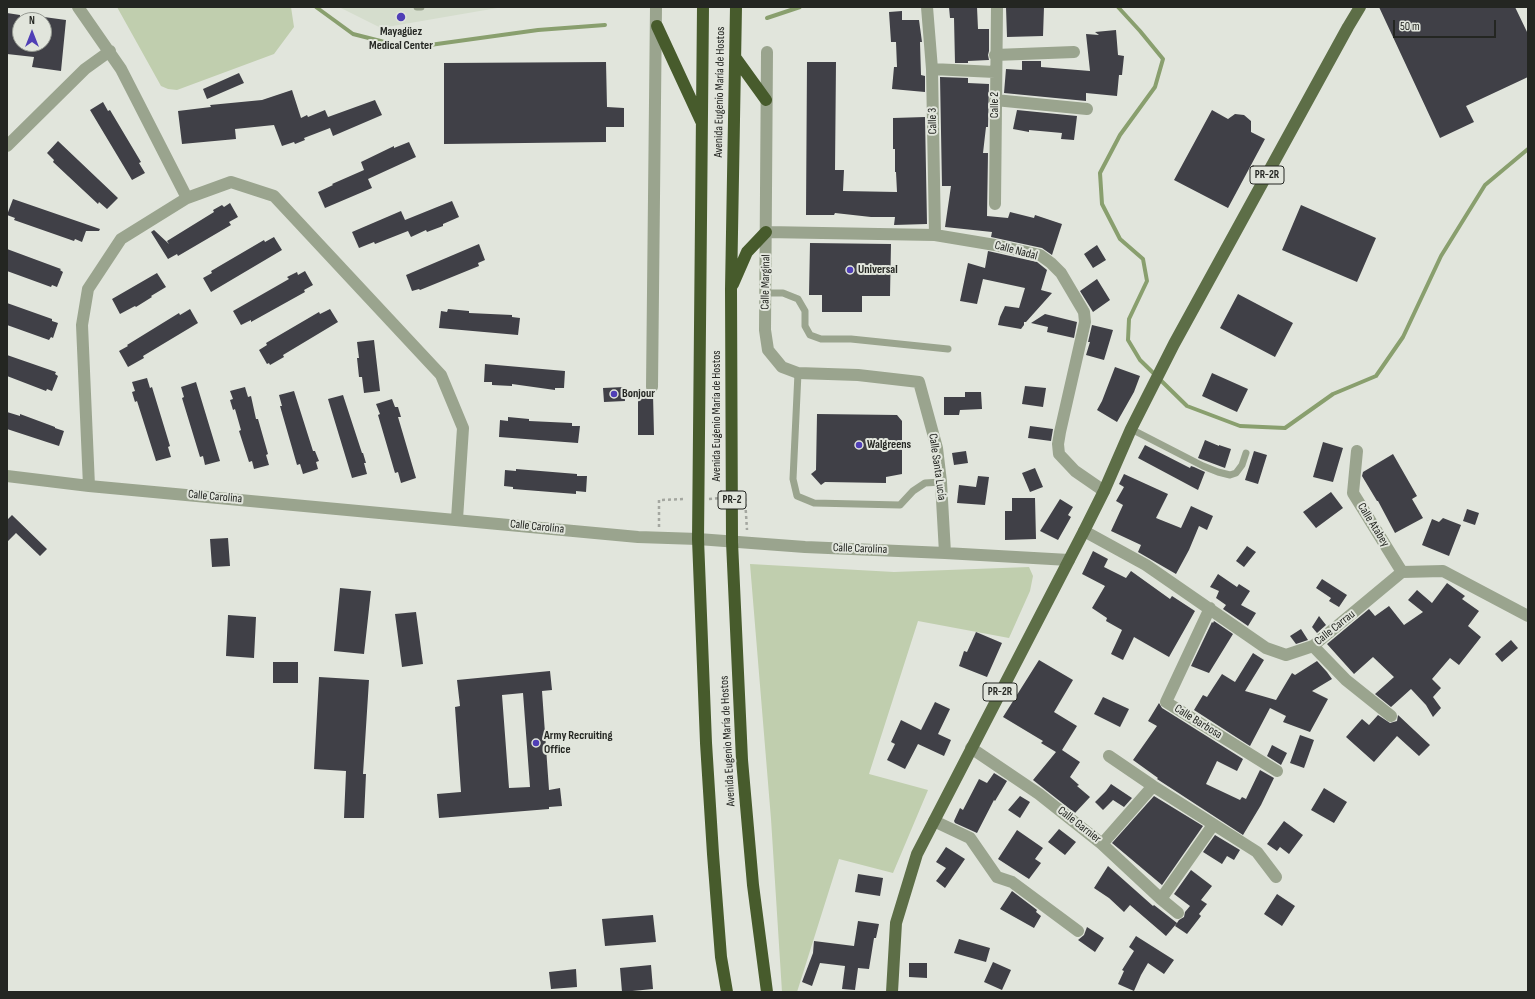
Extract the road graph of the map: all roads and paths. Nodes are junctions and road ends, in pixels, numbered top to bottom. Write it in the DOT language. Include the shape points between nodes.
graph roads {
  1 [pos="78,7"];
  2 [pos="417,7"];
  3 [pos="421,7"];
  4 [pos="656,7"];
  5 [pos="703,7"];
  6 [pos="736,7"];
  7 [pos="927,7"];
  8 [pos="997,7"];
  9 [pos="1360,7"];
  10 [pos="657,26"];
  11 [pos="110,51"];
  12 [pos="767,52"];
  13 [pos="1074,52"];
  14 [pos="996,54"];
  15 [pos="735,57"];
  16 [pos="932,69"];
  17 [pos="996,72"];
  18 [pos="766,100"];
  19 [pos="995,100"];
  20 [pos="1087,110"];
  21 [pos="703,124"];
  22 [pos="7,146"];
  23 [pos="187,198"];
  24 [pos="995,204"];
  25 [pos="766,232"];
  26 [pos="935,234"];
  27 [pos="731,289"];
  28 [pos="766,293"];
  29 [pos="948,349"];
  30 [pos="798,373"];
  31 [pos="919,382"];
  32 [pos="652,386"];
  33 [pos="1131,429"];
  34 [pos="1357,451"];
  35 [pos="1246,453"];
  36 [pos="7,476"];
  37 [pos="941,482"];
  38 [pos="89,486"];
  39 [pos="1104,491"];
  40 [pos="746,498"];
  41 [pos="659,500"];
  42 [pos="746,518"];
  43 [pos="457,519"];
  44 [pos="659,519"];
  45 [pos="1084,531"];
  46 [pos="698,539"];
  47 [pos="732,542"];
  48 [pos="945,553"];
  49 [pos="1069,560"];
  50 [pos="1402,572"];
  51 [pos="1210,608"];
  52 [pos="1528,616"];
  53 [pos="1314,646"];
  54 [pos="1391,716"];
  55 [pos="971,748"];
  56 [pos="1109,756"];
  57 [pos="1277,771"];
  58 [pos="1153,786"];
  59 [pos="934,821"];
  60 [pos="1213,825"];
  61 [pos="1102,844"];
  62 [pos="1276,877"];
  63 [pos="1161,898"];
  64 [pos="1178,913"];
  65 [pos="1078,931"];
  66 [pos="727,992"];
  67 [pos="767,992"];
  68 [pos="892,992"];
  1 -- 11 [label="street"];
  2 -- 3 [label="lane"];
  4 -- 10 [label="street"];
  5 -- 21 [label="highway, Avenida Eugenio María de Hostos"];
  6 -- 15 [label="highway, Avenida Eugenio María de Hostos / PR-2"];
  7 -- 16 [label="street, Calle 3"];
  8 -- 14 [label="street, Calle 2"];
  9 -- 33 [label="main road, PR-2R" via="1174,344"];
  10 -- 21 [label="highway"];
  10 -- 32 [label="street"];
  11 -- 22 [label="street" via="86,69"];
  11 -- 23 [label="street"];
  12 -- 18 [label="street, Calle Marginal"];
  13 -- 14 [label="street"];
  14 -- 17 [label="street, Calle 2"];
  15 -- 18 [label="highway"];
  15 -- 27 [label="highway, Avenida Eugenio María de Hostos / PR-2"];
  16 -- 17 [label="street"];
  16 -- 26 [label="street, Calle 3"];
  17 -- 19 [label="street, Calle 2"];
  18 -- 25 [label="street, Calle Marginal"];
  19 -- 20 [label="street"];
  19 -- 24 [label="street, Calle 2"];
  21 -- 46 [label="highway, Avenida Eugenio María de Hostos"];
  23 -- 38 [label="street" via="121,239 88,288 82,325"];
  23 -- 43 [label="street" via="231,182 274,196 441,375 463,428"];
  25 -- 26 [label="street, Calle Nadal"];
  25 -- 27 [label="highway" via="747,252"];
  25 -- 28 [label="street, Calle Marginal"];
  26 -- 39 [label="street, Calle Nadal" via="1040,255 1061,273 1084,312 1085,322 1059,438 1059,454 1075,471"];
  27 -- 47 [label="highway, Avenida Eugenio María de Hostos / PR-2"];
  28 -- 29 [label="lane" via="783,293 798,299 805,311 805,326 810,335 822,339 851,339"];
  28 -- 30 [label="street, Calle Marginal" via="765,330 768,350 782,367"];
  30 -- 31 [label="street, Calle Marginal" via="858,375"];
  30 -- 37 [label="lane" via="793,479 797,496 814,503 900,505 924,482"];
  31 -- 37 [label="street, Calle Santa Lucía" via="937,448"];
  33 -- 35 [label="lane" via="1224,474 1236,474"];
  33 -- 39 [label="main road, PR-2R"];
  34 -- 50 [label="street, Calle Atabey" via="1353,493"];
  36 -- 38 [label="street, Calle Carolina"];
  37 -- 48 [label="street, Calle Santa Lucía"];
  38 -- 43 [label="street, Calle Carolina"];
  39 -- 45 [label="main road, PR-2R"];
  40 -- 42 [label="path"];
  41 -- 44 [label="path"];
  43 -- 46 [label="street, Calle Carolina" via="638,537"];
  45 -- 49 [label="main road, PR-2R"];
  45 -- 51 [label="street, Calle Carrau" via="1146,565"];
  46 -- 47 [label="street, Calle Carolina"];
  46 -- 66 [label="highway, Avenida Eugenio María de Hostos" via="713,854"];
  47 -- 48 [label="street, Calle Carolina"];
  47 -- 67 [label="highway, Avenida Eugenio María de Hostos / PR-2" via="742,768 752,885"];
  48 -- 49 [label="street, Calle Carolina"];
  49 -- 55 [label="main road, PR-2R"];
  50 -- 52 [label="street" via="1443,571"];
  50 -- 53 [label="street, Calle Carrau"];
  51 -- 53 [label="street, Calle Carrau" via="1266,648 1286,655"];
  51 -- 57 [label="street, Calle Barbosa" via="1166,702"];
  53 -- 54 [label="street" via="1346,680"];
  55 -- 59 [label="main road, PR-2R"];
  55 -- 61 [label="street, Calle Garnier" via="1039,794"];
  56 -- 58 [label="street"];
  58 -- 60 [label="street"];
  58 -- 61 [label="street"];
  59 -- 65 [label="street" via="970,838 996,877 1012,882"];
  59 -- 68 [label="main road, PR-2R" via="917,854 896,923"];
  60 -- 62 [label="street" via="1257,852"];
  60 -- 63 [label="street"];
  61 -- 63 [label="street, Calle Garnier"];
  63 -- 64 [label="street, Calle Garnier"];
}
